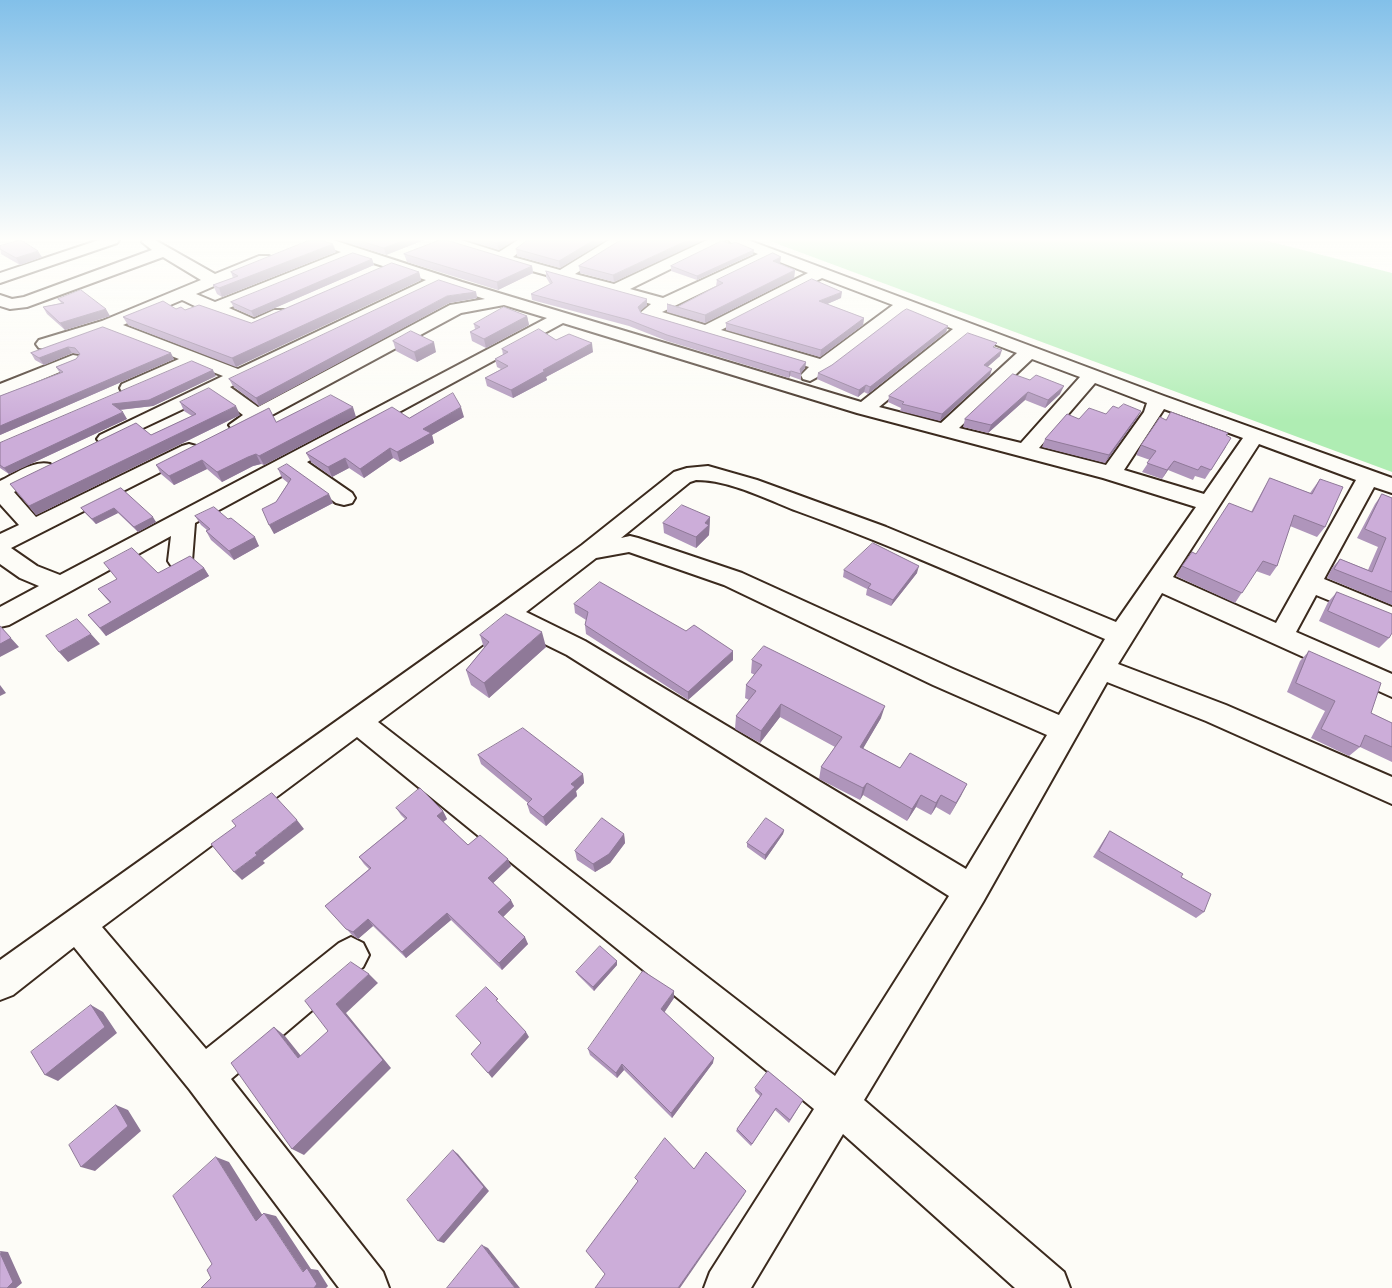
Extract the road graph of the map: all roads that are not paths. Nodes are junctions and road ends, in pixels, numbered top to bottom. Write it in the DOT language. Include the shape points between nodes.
graph roads {
  1 [pos="0,300"];
  2 [pos="30,300"];
  3 [pos="169,300"];
  4 [pos="195,300"];
  5 [pos="232,300"];
  6 [pos="396,300"];
  7 [pos="492,300"];
  8 [pos="654,300"];
  9 [pos="670,300"];
  10 [pos="766,300"];
  11 [pos="895,300"];
  12 [pos="497,302"];
  13 [pos="664,303"];
  14 [pos="19,304"];
  15 [pos="905,304"];
  16 [pos="297,307"];
  17 [pos="213,309"];
  18 [pos="0,311"];
  19 [pos="648,314"];
  20 [pos="561,317"];
  21 [pos="254,325"];
  22 [pos="108,326"];
  23 [pos="540,326"];
  24 [pos="966,327"];
  25 [pos="707,330"];
  26 [pos="621,334"];
  27 [pos="45,344"];
  28 [pos="289,350"];
  29 [pos="1030,351"];
  30 [pos="194,359"];
  31 [pos="73,360"];
  32 [pos="824,366"];
  33 [pos="1092,375"];
  34 [pos="238,376"];
  35 [pos="216,386"];
  36 [pos="792,387"];
  37 [pos="0,391"];
  38 [pos="115,394"];
  39 [pos="1157,400"];
  40 [pos="864,410"];
  41 [pos="258,416"];
  42 [pos="945,430"];
  43 [pos="1255,435"];
  44 [pos="90,446"];
  45 [pos="1026,451"];
  46 [pos="63,460"];
  47 [pos="290,461"];
  48 [pos="1111,474"];
  49 [pos="1368,477"];
  50 [pos="1392,486"];
  51 [pos="0,490"];
  52 [pos="344,498"];
  53 [pos="1208,503"];
  54 [pos="184,519"];
  55 [pos="33,527"];
  56 [pos="629,531"];
  57 [pos="0,544"];
  58 [pos="0,552"];
  59 [pos="180,561"];
  60 [pos="1157,580"];
  61 [pos="1310,583"];
  62 [pos="62,584"];
  63 [pos="506,614"];
  64 [pos="0,618"];
  65 [pos="1392,618"];
  66 [pos="1121,635"];
  67 [pos="1281,636"];
  68 [pos="1102,669"];
  69 [pos="1392,686"];
  70 [pos="357,721"];
  71 [pos="1066,731"];
  72 [pos="1392,791"];
  73 [pos="971,891"];
  74 [pos="77,924"];
  75 [pos="351,955"];
  76 [pos="0,982"];
  77 [pos="204,1076"];
  78 [pos="839,1104"];
  79 [pos="367,1288"];
  80 [pos="726,1288"];
  81 [pos="1048,1288"];
  1 -- 14 [label="street"];
  2 -- 14 [label="street"];
  3 -- 22 [label="street"];
  4 -- 17 [label="street"];
  5 -- 17 [label="street"];
  6 -- 28 [label="street"];
  7 -- 12 [label="street"];
  8 -- 13 [label="street"];
  9 -- 13 [label="street"];
  10 -- 25 [label="street"];
  11 -- 15 [label="street"];
  12 -- 20 [label="street"];
  12 -- 23 [label="street"];
  12 -- 41 [label="street" via="456,310"];
  13 -- 19 [label="street"];
  14 -- 18 [label="street"];
  15 -- 24 [label="street"];
  15 -- 32 [label="street"];
  16 -- 21 [label="street"];
  17 -- 21 [label="street"];
  19 -- 25 [label="street"];
  19 -- 26 [label="street"];
  20 -- 23 [label="street"];
  20 -- 26 [label="street"];
  21 -- 28 [label="street"];
  22 -- 27 [label="street"];
  22 -- 30 [label="street"];
  23 -- 47 [label="street"];
  24 -- 29 [label="street"];
  24 -- 40 [label="street"];
  25 -- 32 [label="street"];
  26 -- 36 [label="street"];
  28 -- 34 [label="street"];
  29 -- 33 [label="street"];
  29 -- 42 [label="street"];
  30 -- 34 [label="street"];
  30 -- 38 [label="street"];
  31 -- 37 [label="street"];
  32 -- 36 [label="street"];
  33 -- 39 [label="street"];
  33 -- 45 [label="street"];
  34 -- 35 [label="street"];
  35 -- 41 [label="street"];
  35 -- 44 [label="street"];
  36 -- 40 [label="street"];
  39 -- 43 [label="street"];
  39 -- 48 [label="street" via="1154,412"];
  40 -- 42 [label="street"];
  41 -- 55 [label="street"];
  42 -- 45 [label="street"];
  43 -- 49 [label="street"];
  43 -- 53 [label="street"];
  45 -- 48 [label="street"];
  46 -- 51 [label="street"];
  47 -- 52 [label="street"];
  47 -- 54 [label="street"];
  48 -- 53 [label="street"];
  49 -- 50 [label="street"];
  49 -- 61 [label="street"];
  51 -- 55 [label="street"];
  53 -- 60 [label="street"];
  54 -- 59 [label="street"];
  54 -- 62 [label="street"];
  55 -- 57 [label="street"];
  56 -- 63 [label="street" via="590,551"];
  56 -- 66 [label="street" via="682,477 695,473 723,476 878,532"];
  56 -- 71 [label="street"];
  58 -- 62 [label="street" via="24,571"];
  60 -- 66 [label="street"];
  60 -- 67 [label="street"];
  61 -- 65 [label="street"];
  61 -- 67 [label="street"];
  62 -- 64 [label="street"];
  63 -- 70 [label="street"];
  63 -- 73 [label="street" via="576,648"];
  66 -- 68 [label="street"];
  67 -- 69 [label="street"];
  68 -- 71 [label="street"];
  68 -- 72 [label="street" via="1216,713"];
  70 -- 74 [label="street"];
  70 -- 78 [label="street"];
  71 -- 73 [label="street"];
  73 -- 78 [label="street"];
  74 -- 76 [label="street"];
  74 -- 77 [label="street"];
  75 -- 77 [label="street"];
  77 -- 79 [label="street"];
  78 -- 80 [label="street"];
  78 -- 81 [label="street"];
}
